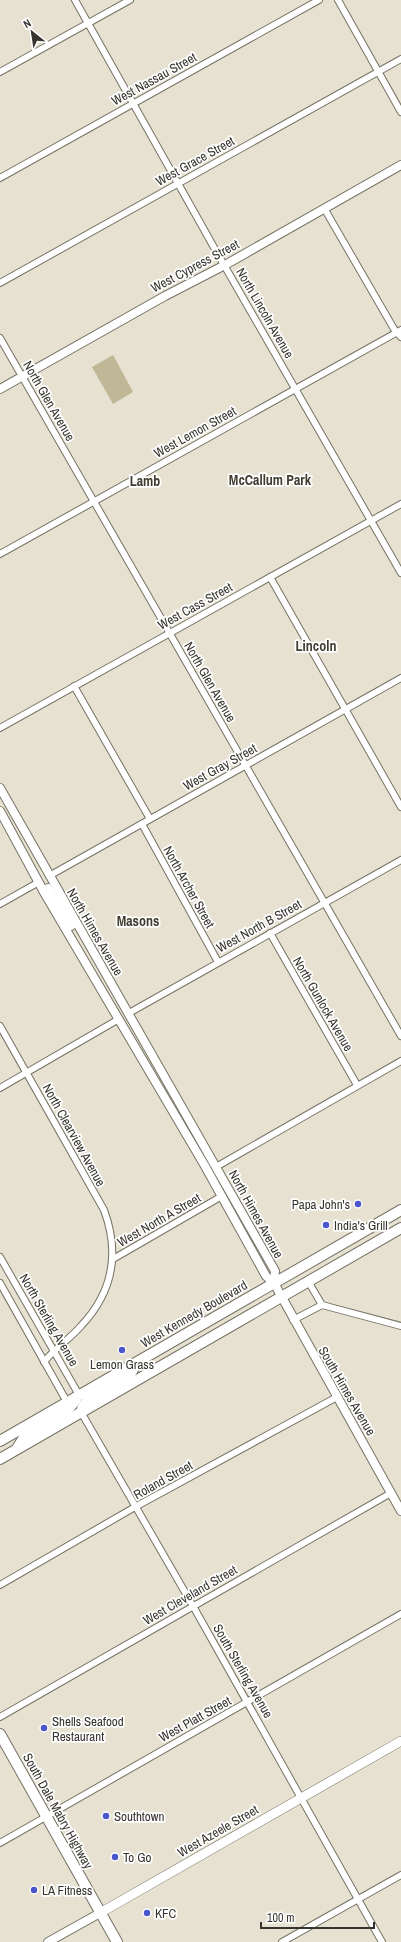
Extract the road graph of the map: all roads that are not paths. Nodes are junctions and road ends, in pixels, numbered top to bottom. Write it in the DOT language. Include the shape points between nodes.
graph roads {
  1 [pos="75,0"];
  2 [pos="130,0"];
  3 [pos="319,0"];
  4 [pos="338,0"];
  5 [pos="88,23"];
  6 [pos="401,59"];
  7 [pos="378,71"];
  8 [pos="0,72"];
  9 [pos="133,104"];
  10 [pos="401,112"];
  11 [pos="401,164"];
  12 [pos="0,178"];
  13 [pos="178,184"];
  14 [pos="324,208"];
  15 [pos="225,265"];
  16 [pos="0,283"];
  17 [pos="400,333"];
  18 [pos="0,338"];
  19 [pos="22,376"];
  20 [pos="0,389"];
  21 [pos="296,389"];
  22 [pos="94,501"];
  23 [pos="401,504"];
  24 [pos="370,521"];
  25 [pos="0,554"];
  26 [pos="401,573"];
  27 [pos="270,577"];
  28 [pos="169,633"];
  29 [pos="401,678"];
  30 [pos="74,686"];
  31 [pos="346,710"];
  32 [pos="0,728"];
  33 [pos="246,766"];
  34 [pos="0,788"];
  35 [pos="401,807"];
  36 [pos="0,812"];
  37 [pos="150,819"];
  38 [pos="142,824"];
  39 [pos="401,860"];
  40 [pos="49,876"];
  41 [pos="39,882"];
  42 [pos="324,903"];
  43 [pos="0,904"];
  44 [pos="270,933"];
  45 [pos="82,934"];
  46 [pos="218,962"];
  47 [pos="129,1013"];
  48 [pos="119,1019"];
  49 [pos="0,1026"];
  50 [pos="401,1036"];
  51 [pos="401,1060"];
  52 [pos="26,1073"];
  53 [pos="357,1085"];
  54 [pos="0,1088"];
  55 [pos="216,1166"];
  56 [pos="222,1196"];
  57 [pos="401,1210"];
  58 [pos="401,1228"];
  59 [pos="0,1257"];
  60 [pos="113,1259"];
  61 [pos="308,1281"];
  62 [pos="274,1283"];
  63 [pos="0,1284"];
  64 [pos="281,1297"];
  65 [pos="322,1304"];
  66 [pos="293,1320"];
  67 [pos="401,1326"];
  68 [pos="54,1350"];
  69 [pos="138,1361"];
  70 [pos="44,1362"];
  71 [pos="80,1395"];
  72 [pos="337,1397"];
  73 [pos="67,1402"];
  74 [pos="80,1412"];
  75 [pos="0,1441"];
  76 [pos="17,1449"];
  77 [pos="0,1459"];
  78 [pos="390,1493"];
  79 [pos="135,1507"];
  80 [pos="401,1511"];
  81 [pos="0,1585"];
  82 [pos="193,1606"];
  83 [pos="401,1614"];
  84 [pos="248,1702"];
  85 [pos="0,1717"];
  86 [pos="0,1734"];
  87 [pos="401,1741"];
  88 [pos="302,1798"];
  89 [pos="46,1817"];
  90 [pos="0,1843"];
  91 [pos="401,1875"];
  92 [pos="359,1899"];
  93 [pos="100,1913"];
  94 [pos="48,1942"];
  95 [pos="117,1942"];
  96 [pos="282,1942"];
  97 [pos="382,1942"];
  1 -- 5 [label="street, North Lincoln Avenue"];
  2 -- 5 [label="street"];
  3 -- 9 [label="street, West Nassau Street"];
  4 -- 7 [label="street"];
  5 -- 8 [label="street"];
  5 -- 9 [label="street, North Lincoln Avenue"];
  6 -- 7 [label="street, West Grace Street"];
  7 -- 10 [label="street"];
  7 -- 13 [label="street, West Grace Street"];
  9 -- 12 [label="street, West Nassau Street"];
  9 -- 13 [label="street, North Lincoln Avenue"];
  11 -- 14 [label="street, West Cypress Street"];
  13 -- 15 [label="street, North Lincoln Avenue"];
  13 -- 16 [label="street, West Grace Street"];
  14 -- 15 [label="street, West Cypress Street"];
  14 -- 17 [label="street"];
  15 -- 19 [label="street, West Cypress Street"];
  15 -- 21 [label="street, North Lincoln Avenue"];
  17 -- 21 [label="street, West Lemon Street"];
  18 -- 19 [label="street, North Glen Avenue"];
  19 -- 20 [label="street, West Cypress Street"];
  19 -- 22 [label="street, North Glen Avenue"];
  21 -- 22 [label="street, West Lemon Street"];
  21 -- 24 [label="street, North Lincoln Avenue"];
  22 -- 25 [label="street, West Lemon Street"];
  22 -- 28 [label="street, North Glen Avenue"];
  23 -- 24 [label="street, West Cass Street"];
  24 -- 26 [label="street, North Lincoln Avenue"];
  24 -- 27 [label="street, West Cass Street"];
  27 -- 28 [label="street, West Cass Street"];
  27 -- 31 [label="street"];
  28 -- 30 [label="street, West Cass Street"];
  28 -- 33 [label="street, North Glen Avenue"];
  29 -- 31 [label="street, West Gray Street"];
  30 -- 32 [label="street, West Cass Street"];
  30 -- 37 [label="street"];
  31 -- 33 [label="street, West Gray Street"];
  31 -- 35 [label="street"];
  33 -- 37 [label="street, West Gray Street"];
  33 -- 42 [label="street, North Glen Avenue"];
  34 -- 40 [label="street, North Himes Avenue"];
  36 -- 40 [label="street" via="9,818 37,867"];
  36 -- 41 [label="street, North Himes Avenue"];
  37 -- 38 [label="street, West Gray Street"];
  38 -- 40 [label="street, West Gray Street"];
  38 -- 46 [label="street, North Archer Street"];
  39 -- 42 [label="street, West North B Street"];
  40 -- 45 [label="street, North Himes Avenue"];
  41 -- 43 [label="street"];
  41 -- 45 [label="street" via="48,888 71,925"];
  41 -- 48 [label="street, North Himes Avenue"];
  42 -- 44 [label="street, West North B Street"];
  42 -- 50 [label="street, North Glen Avenue"];
  44 -- 46 [label="street, West North B Street"];
  44 -- 53 [label="street, North Gunlock Avenue"];
  45 -- 47 [label="street, North Himes Avenue"];
  46 -- 47 [label="street, West North B Street"];
  47 -- 55 [label="street, North Himes Avenue"];
  48 -- 52 [label="street"];
  48 -- 56 [label="street, North Himes Avenue"];
  49 -- 52 [label="street, North Clearview Avenue"];
  51 -- 53 [label="street"];
  52 -- 54 [label="street"];
  52 -- 60 [label="street, North Clearview Avenue" via="104,1210 109,1225"];
  53 -- 55 [label="street"];
  55 -- 62 [label="street, North Himes Avenue" via="275,1271"];
  56 -- 60 [label="street, West North A Street"];
  56 -- 62 [label="street, North Himes Avenue" via="266,1276"];
  57 -- 62 [label="main road, West Kennedy Boulevard"];
  58 -- 61 [label="main road"];
  59 -- 68 [label="street, North Sterling Avenue"];
  60 -- 68 [label="street, West North A Street" via="111,1274 96,1305 82,1325"];
  61 -- 64 [label="main road"];
  61 -- 65 [label="street"];
  62 -- 64 [label="street, South Himes Avenue"];
  62 -- 69 [label="main road, West Kennedy Boulevard"];
  63 -- 70 [label="street, North Sterling Avenue"];
  64 -- 66 [label="street, South Himes Avenue"];
  64 -- 74 [label="main road"];
  65 -- 66 [label="street"];
  65 -- 67 [label="street"];
  66 -- 72 [label="street, South Himes Avenue"];
  68 -- 70 [label="street, West North A Street"];
  68 -- 71 [label="street, North Sterling Avenue"];
  69 -- 71 [label="main road, West Kennedy Boulevard"];
  69 -- 74 [label="main road" via="129,1374 88,1398"];
  70 -- 73 [label="street, North Sterling Avenue"];
  71 -- 73 [label="main road, West Kennedy Boulevard"];
  71 -- 76 [label="main road" via="65,1412 25,1436"];
  72 -- 78 [label="street, South Himes Avenue"];
  72 -- 79 [label="street, Roland Street"];
  73 -- 75 [label="main road, West Kennedy Boulevard"];
  74 -- 76 [label="main road"];
  74 -- 79 [label="street, South Sterling Avenue"];
  76 -- 77 [label="main road"];
  78 -- 80 [label="street, South Himes Avenue"];
  78 -- 82 [label="street, West Cleveland Street"];
  79 -- 81 [label="street, Roland Street"];
  79 -- 82 [label="street, South Sterling Avenue"];
  82 -- 84 [label="street, South Sterling Avenue"];
  82 -- 85 [label="street, West Cleveland Street"];
  83 -- 84 [label="street, West Platt Street"];
  84 -- 88 [label="street, South Sterling Avenue"];
  84 -- 89 [label="street, West Platt Street"];
  86 -- 89 [label="main road, South Dale Mabry Highway"];
  87 -- 88 [label="main road, West Azeele Street"];
  88 -- 92 [label="street, South Sterling Avenue"];
  88 -- 93 [label="main road, West Azeele Street"];
  89 -- 90 [label="street, West Platt Street"];
  89 -- 93 [label="main road, South Dale Mabry Highway"];
  91 -- 92 [label="street"];
  92 -- 96 [label="street"];
  92 -- 97 [label="street, South Sterling Avenue"];
  93 -- 94 [label="street, West Azeele Street"];
  93 -- 95 [label="main road, South Dale Mabry Highway"];
}
